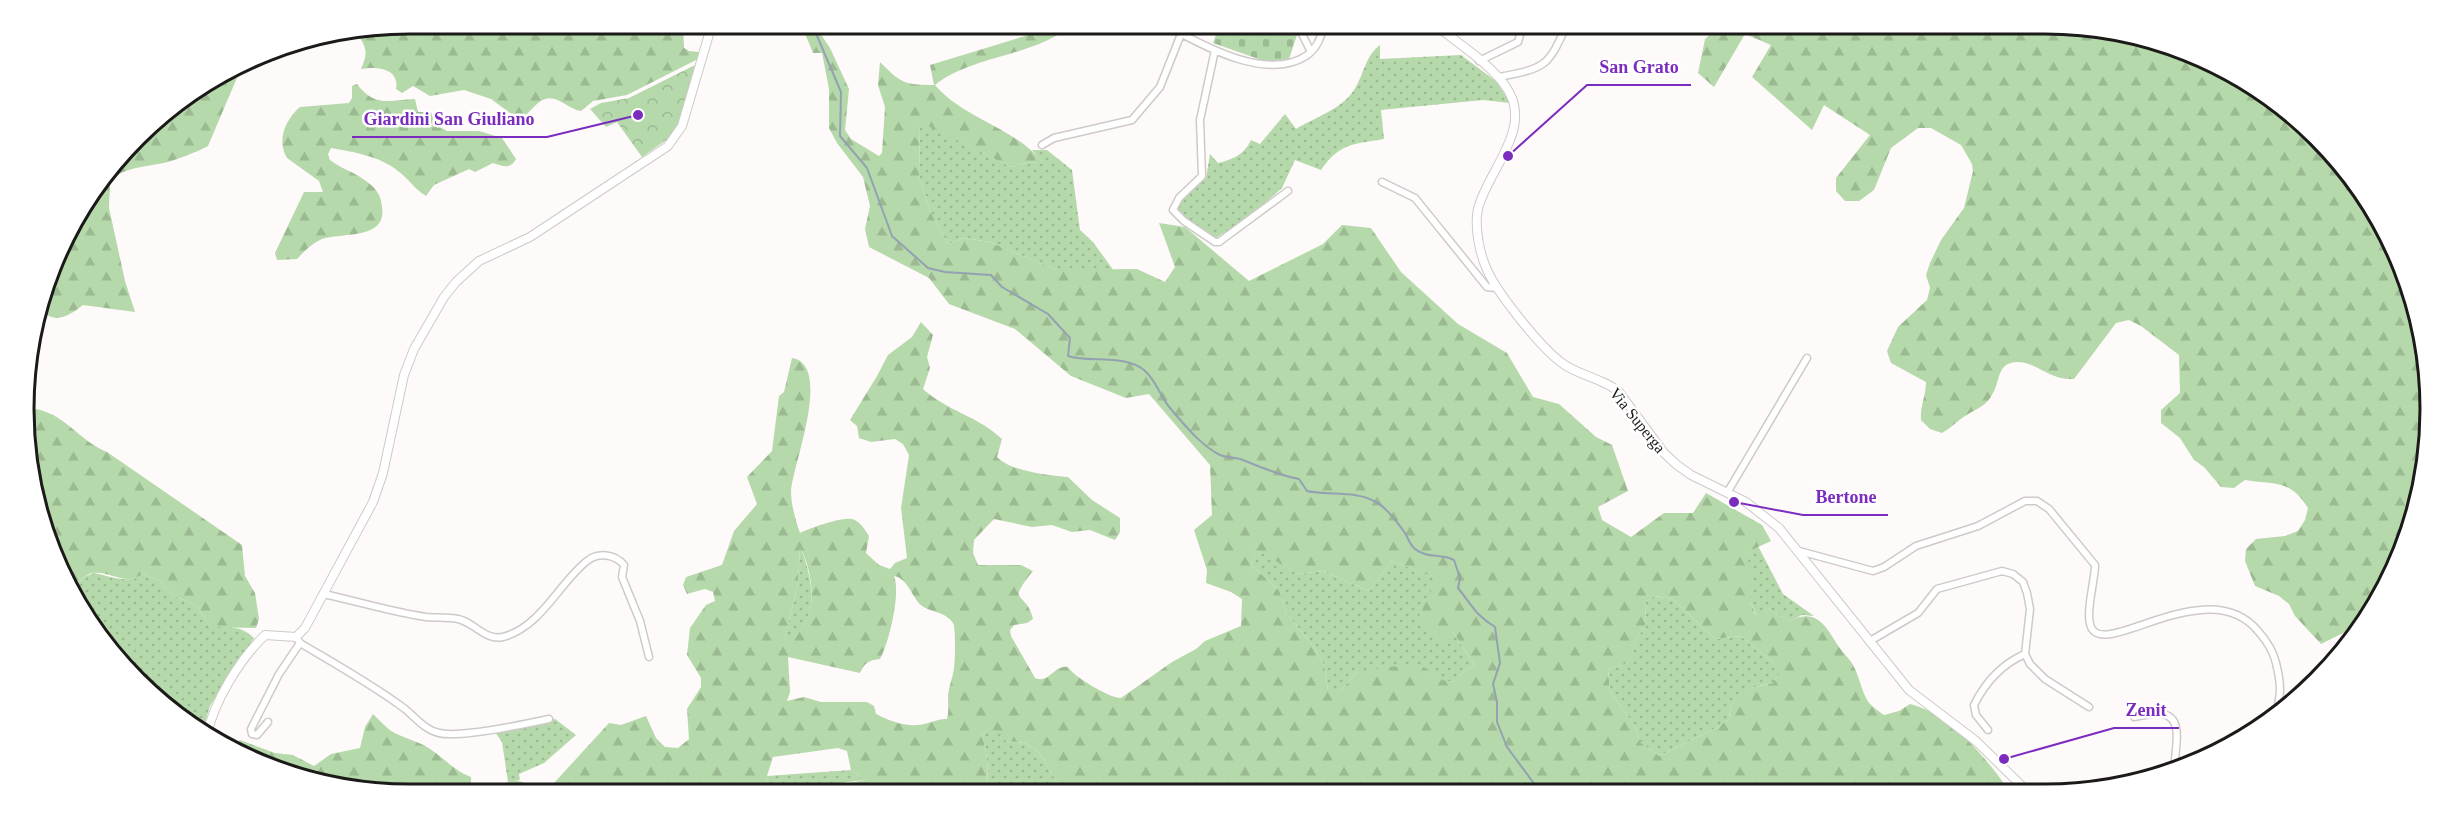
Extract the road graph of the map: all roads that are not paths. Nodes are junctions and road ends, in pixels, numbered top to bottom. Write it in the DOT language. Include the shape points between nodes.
graph roads {
  1 [pos="710,34"];
  2 [pos="1181,34"];
  3 [pos="1302,34"];
  4 [pos="1321,34"];
  5 [pos="1446,34"];
  6 [pos="1520,34"];
  7 [pos="1563,34"];
  8 [pos="1215,50"];
  9 [pos="1311,52"];
  10 [pos="1479,61"];
  11 [pos="1498,77"];
  12 [pos="1042,145"];
  13 [pos="1382,182"];
  14 [pos="1288,191"];
  15 [pos="1497,288"];
  16 [pos="1806,358"];
  17 [pos="1727,493"];
  18 [pos="1799,551"];
  19 [pos="323,594"];
  20 [pos="298,640"];
  21 [pos="1870,641"];
  22 [pos="2025,654"];
  23 [pos="649,657"];
  24 [pos="2278,703"];
  25 [pos="2089,707"];
  26 [pos="2134,717"];
  27 [pos="549,719"];
  28 [pos="268,722"];
  29 [pos="209,726"];
  30 [pos="1988,730"];
  31 [pos="2176,761"];
  32 [pos="2020,784"];
  1 -- 19 [label="street" via="682,126 668,146 530,237 479,261 444,297 404,375 373,502"];
  2 -- 8 [label="street"];
  2 -- 12 [label="street" via="1160,87 1132,120 1054,138"];
  3 -- 9 [label="street"];
  4 -- 9 [label="street"];
  5 -- 10 [label="street, Via Superga"];
  6 -- 10 [label="street" via="1518,42"];
  7 -- 11 [label="street" via="1554,54 1544,64"];
  8 -- 9 [label="street" via="1273,66"];
  8 -- 14 [label="street" via="1200,120 1202,176 1179,198 1173,210 1219,242"];
  10 -- 11 [label="street, Via Superga"];
  11 -- 15 [label="street, Via Superga" via="1512,96 1514,125 1477,212 1482,256"];
  13 -- 15 [label="street" via="1415,198 1487,287"];
  15 -- 17 [label="street, Via Superga" via="1544,348 1564,365 1611,385 1664,453 1691,475"];
  16 -- 17 [label="street"];
  17 -- 18 [label="street, Via Superga" via="1746,502 1779,528"];
  18 -- 21 [label="street, Via Superga"];
  18 -- 24 [label="street" via="1873,571 1916,546 1978,526 2025,501 2037,501 2049,509 2095,565 2089,613 2091,628 2098,634 2120,633 2194,609 2229,611 2250,621 2268,642 2279,677"];
  19 -- 20 [label="street"];
  19 -- 23 [label="street" via="426,617 457,618 481,633 503,637 542,610 588,560 608,555 624,565 622,577"];
  20 -- 27 [label="street" via="439,733"];
  20 -- 28 [label="street" via="264,701 252,734 257,735"];
  20 -- 29 [label="street" via="265,635 251,648 212,714"];
  21 -- 22 [label="street" via="1918,613 1937,590 2002,571 2024,582 2030,609"];
  21 -- 32 [label="street, Via Superga" via="1909,690 1976,741"];
  22 -- 25 [label="street" via="2045,679"];
  22 -- 30 [label="street" via="1996,673 1974,705 1976,715"];
  26 -- 31 [label="street" via="2163,714 2171,718 2178,732"];
}
